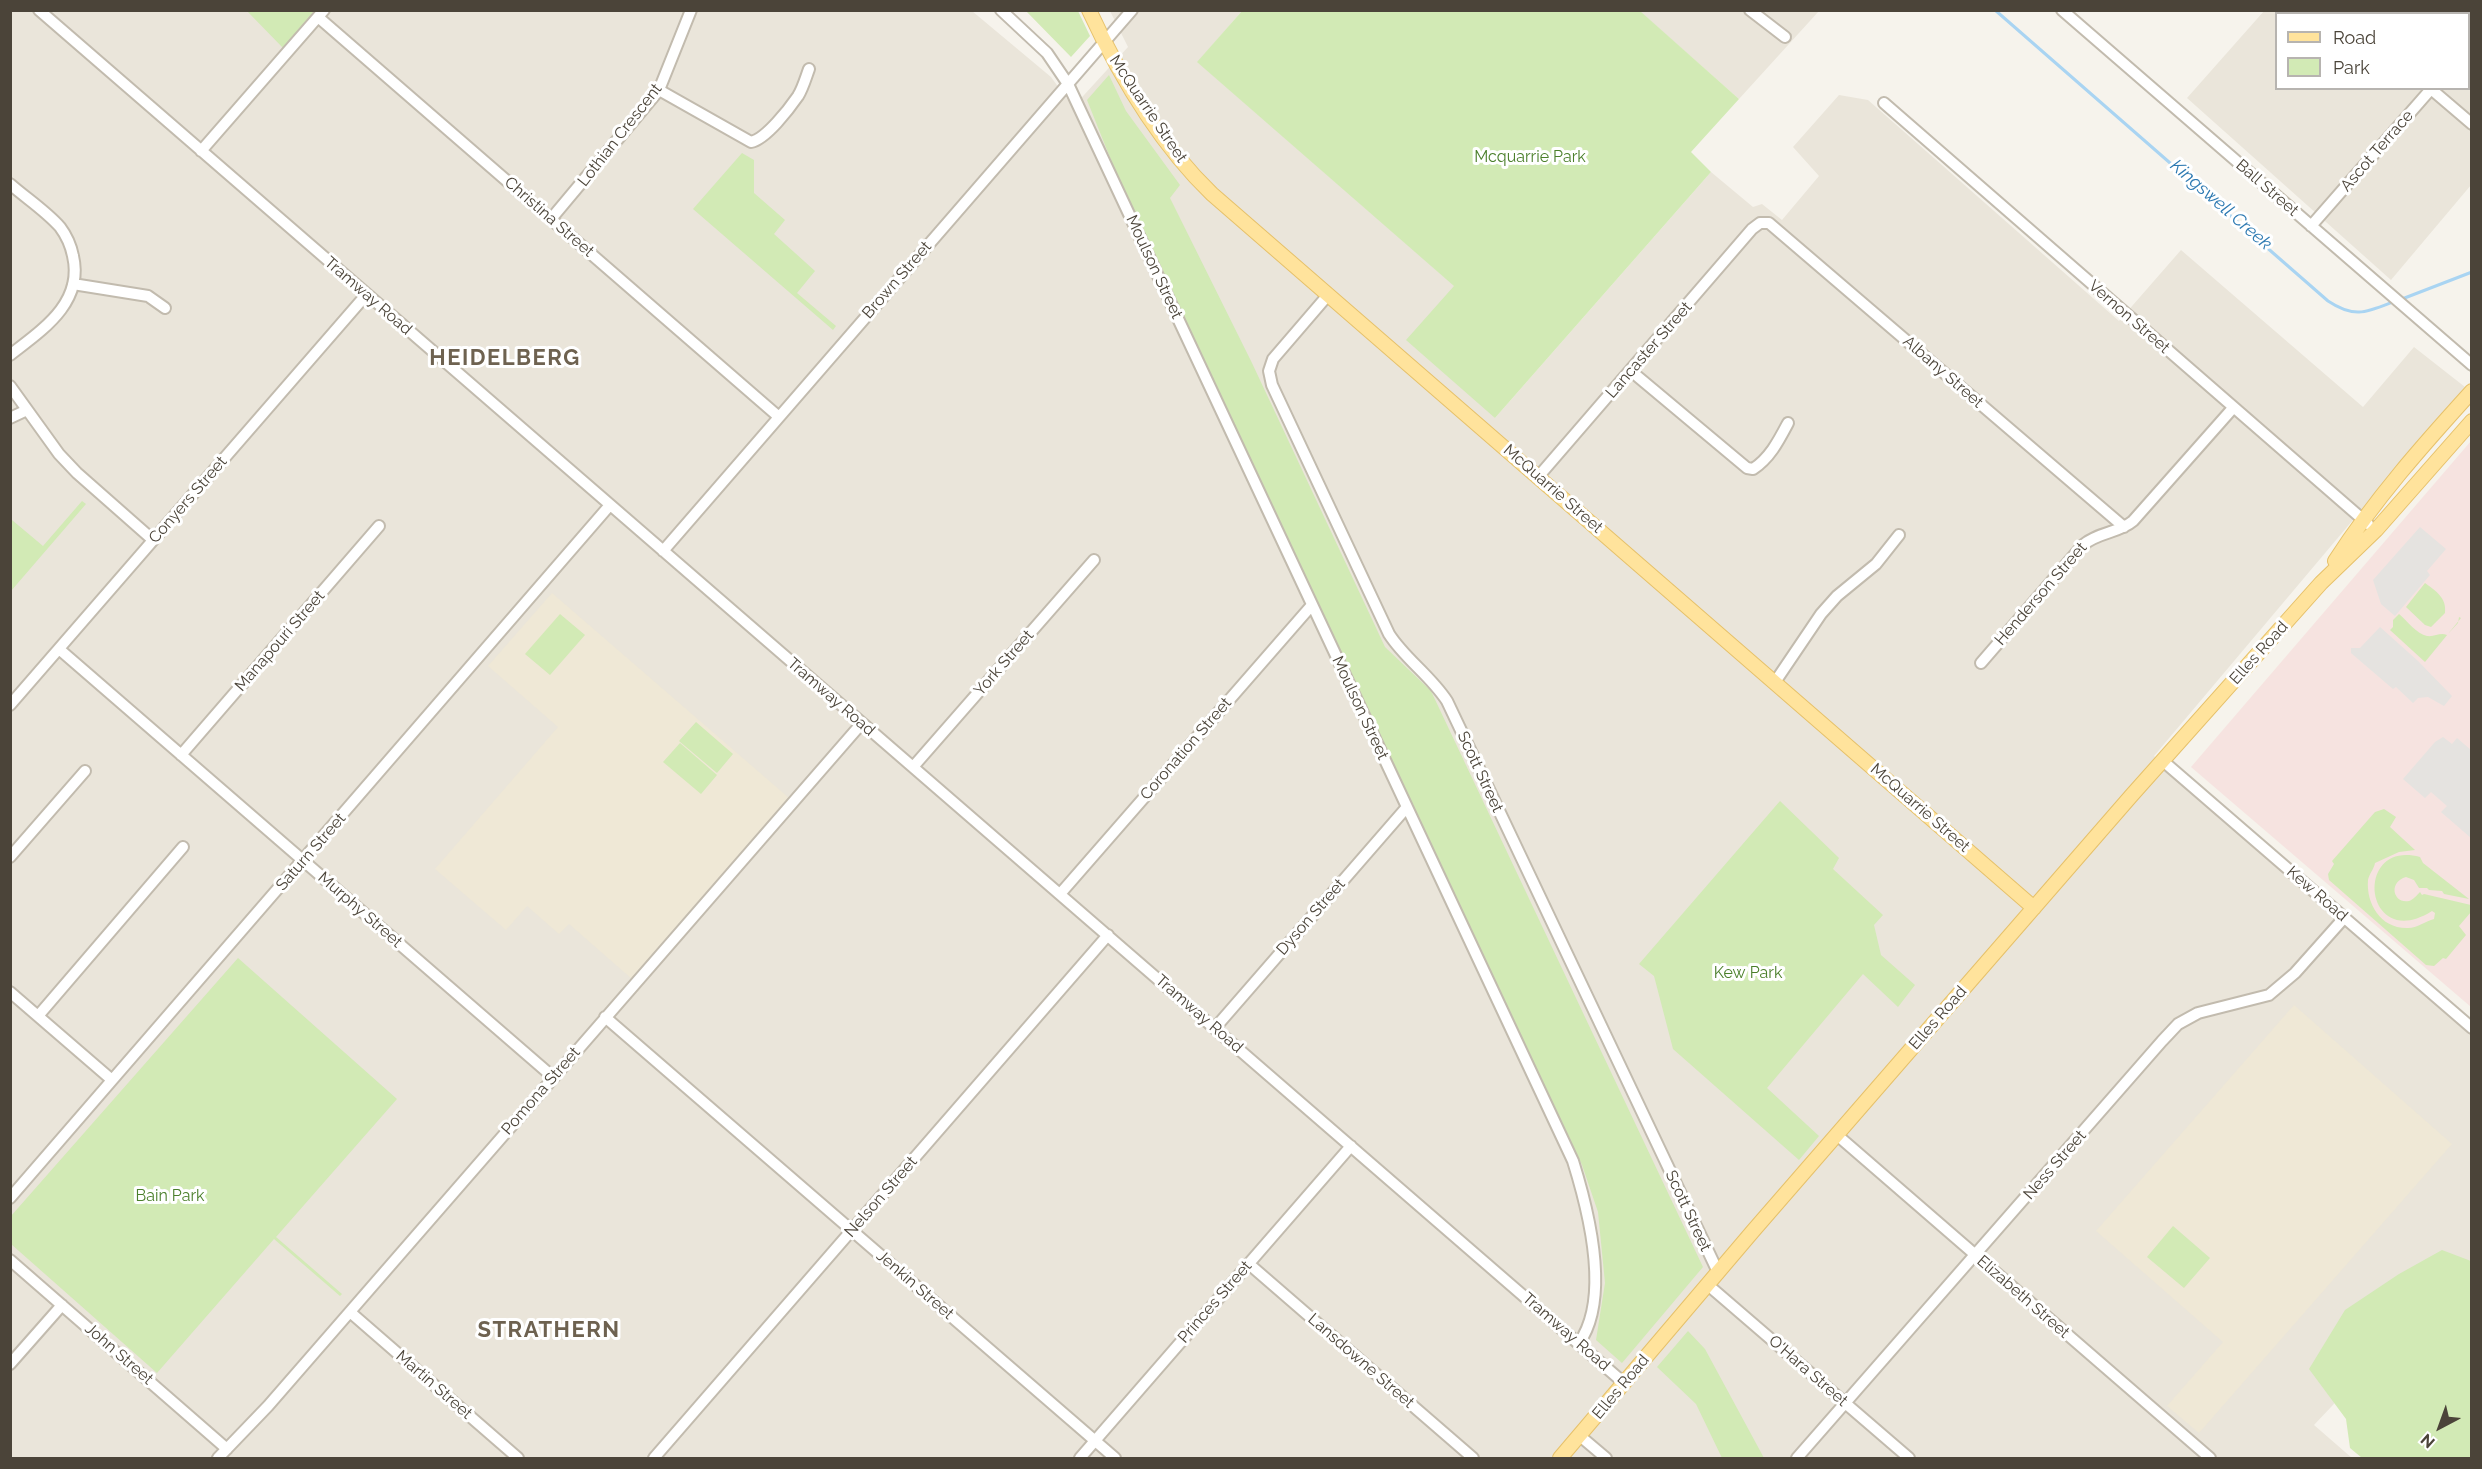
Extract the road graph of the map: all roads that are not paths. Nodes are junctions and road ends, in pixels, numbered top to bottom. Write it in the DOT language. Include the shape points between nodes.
graph roads {
  1 [pos="39,10"];
  2 [pos="691,10"];
  3 [pos="1001,10"];
  4 [pos="1089,10"];
  5 [pos="1132,10"];
  6 [pos="1750,10"];
  7 [pos="2062,10"];
  8 [pos="321,14"];
  9 [pos="1785,37"];
  10 [pos="1104,42"];
  11 [pos="809,69"];
  12 [pos="1068,84"];
  13 [pos="659,90"];
  14 [pos="2430,90"];
  15 [pos="2432,90"];
  16 [pos="1884,103"];
  17 [pos="2472,123"];
  18 [pos="201,151"];
  19 [pos="10,184"];
  20 [pos="551,219"];
  21 [pos="1760,223"];
  22 [pos="2311,226"];
  23 [pos="73,284"];
  24 [pos="366,295"];
  25 [pos="1328,295"];
  26 [pos="165,308"];
  27 [pos="10,355"];
  28 [pos="2472,365"];
  29 [pos="1631,371"];
  30 [pos="10,386"];
  31 [pos="2472,391"];
  32 [pos="2233,408"];
  33 [pos="27,410"];
  34 [pos="779,417"];
  35 [pos="10,418"];
  36 [pos="2472,421"];
  37 [pos="1788,423"];
  38 [pos="2416,453"];
  39 [pos="2433,465"];
  40 [pos="1538,477"];
  41 [pos="610,505"];
  42 [pos="2363,519"];
  43 [pos="379,526"];
  44 [pos="2124,527"];
  45 [pos="2376,530"];
  46 [pos="1899,535"];
  47 [pos="153,540"];
  48 [pos="663,551"];
  49 [pos="1094,560"];
  50 [pos="2321,583"];
  51 [pos="1312,605"];
  52 [pos="59,649"];
  53 [pos="1981,663"];
  54 [pos="1775,682"];
  55 [pos="10,705"];
  56 [pos="861,723"];
  57 [pos="182,755"];
  58 [pos="2163,761"];
  59 [pos="913,767"];
  60 [pos="86,771"];
  61 [pos="1407,807"];
  62 [pos="183,847"];
  63 [pos="10,857"];
  64 [pos="303,861"];
  65 [pos="1060,894"];
  66 [pos="2034,908"];
  67 [pos="2344,918"];
  68 [pos="1108,935"];
  69 [pos="10,992"];
  70 [pos="38,1016"];
  71 [pos="605,1017"];
  72 [pos="1215,1028"];
  73 [pos="2472,1028"];
  74 [pos="553,1077"];
  75 [pos="112,1080"];
  76 [pos="1837,1135"];
  77 [pos="1351,1146"];
  78 [pos="10,1198"];
  79 [pos="852,1230"];
  80 [pos="1975,1255"];
  81 [pos="10,1260"];
  82 [pos="1249,1264"];
  83 [pos="1718,1272"];
  84 [pos="1708,1285"];
  85 [pos="62,1305"];
  86 [pos="350,1312"];
  87 [pos="1579,1343"];
  88 [pos="10,1364"];
  89 [pos="1624,1383"];
  90 [pos="1845,1403"];
  91 [pos="1580,1436"];
  92 [pos="1095,1441"];
  93 [pos="227,1449"];
  94 [pos="219,1458"];
  95 [pos="518,1458"];
  96 [pos="654,1458"];
  97 [pos="1080,1458"];
  98 [pos="1115,1458"];
  99 [pos="1473,1458"];
  100 [pos="1560,1458"];
  101 [pos="1606,1458"];
  102 [pos="1797,1458"];
  103 [pos="1909,1458"];
  104 [pos="2210,1458"];
  1 -- 18 [label="street, Tramway Road"];
  2 -- 13 [label="street, Lothian Crescent"];
  3 -- 12 [label="street" via="1053,60"];
  4 -- 10 [label="main road"];
  5 -- 10 [label="street, Brown Street"];
  6 -- 9 [label="street"];
  7 -- 22 [label="street, Ball Street"];
  8 -- 18 [label="street"];
  8 -- 20 [label="street, Christina Street"];
  10 -- 12 [label="street, Brown Street"];
  10 -- 25 [label="main road, McQuarrie Street" via="1140,103 1195,177"];
  11 -- 13 [label="street" via="800,94 766,134 751,142"];
  12 -- 34 [label="street, Brown Street"];
  12 -- 51 [label="street, Moulson Street"];
  13 -- 20 [label="street, Lothian Crescent"];
  14 -- 22 [label="street, Ascot Terrace"];
  15 -- 17 [label="street, Ascot Terrace"];
  16 -- 32 [label="street, Vernon Street"];
  18 -- 24 [label="street, Tramway Road"];
  19 -- 23 [label="street" via="60,228 74,259"];
  20 -- 34 [label="street, Christina Street"];
  21 -- 29 [label="street, Lancaster Street"];
  21 -- 44 [label="street, Albany Street" via="1778,230"];
  22 -- 28 [label="street, Ball Street"];
  23 -- 26 [label="street" via="148,296"];
  23 -- 27 [label="street" via="59,314"];
  24 -- 41 [label="street, Tramway Road"];
  24 -- 47 [label="street, Conyers Street"];
  25 -- 40 [label="main road, McQuarrie Street"];
  25 -- 83 [label="street, Scott Street" via="1273,359 1269,371 1272,385 1389,634 1447,701"];
  29 -- 37 [label="street" via="1746,468 1760,465"];
  29 -- 40 [label="street, Lancaster Street"];
  30 -- 33 [label="street"];
  31 -- 38 [label="main road, Elles Road"];
  32 -- 42 [label="street, Vernon Street"];
  32 -- 44 [label="street, Henderson Street"];
  33 -- 35 [label="street"];
  33 -- 47 [label="street" via="77,473"];
  34 -- 48 [label="street, Brown Street"];
  36 -- 39 [label="main road, Elles Road"];
  38 -- 39 [label="street"];
  38 -- 42 [label="main road, Elles Road"];
  39 -- 45 [label="main road, Elles Road"];
  40 -- 54 [label="main road, McQuarrie Street"];
  41 -- 48 [label="street, Tramway Road"];
  41 -- 64 [label="street, Saturn Street"];
  42 -- 45 [label="street, Vernon Street"];
  42 -- 50 [label="main road, Elles Road"];
  43 -- 57 [label="street, Manapouri Street"];
  44 -- 53 [label="street, Henderson Street" via="2097,535 2083,545"];
  45 -- 50 [label="main road, Elles Road"];
  46 -- 54 [label="street" via="1876,564 1821,614"];
  47 -- 52 [label="street, Conyers Street"];
  48 -- 56 [label="street, Tramway Road"];
  49 -- 59 [label="street, York Street"];
  50 -- 58 [label="main road, Elles Road"];
  51 -- 61 [label="street, Moulson Street"];
  51 -- 65 [label="street, Coronation Street"];
  52 -- 55 [label="street, Conyers Street"];
  52 -- 57 [label="street, Murphy Street"];
  54 -- 66 [label="main road, McQuarrie Street"];
  56 -- 59 [label="street, Tramway Road"];
  56 -- 71 [label="street, Pomona Street"];
  57 -- 64 [label="street, Murphy Street"];
  58 -- 66 [label="main road, Elles Road"];
  58 -- 67 [label="street, Kew Road"];
  59 -- 65 [label="street, Tramway Road"];
  60 -- 63 [label="street"];
  61 -- 72 [label="street, Dyson Street"];
  61 -- 87 [label="street, Moulson Street" via="1580,1183 1594,1255 1594,1292 1589,1325"];
  62 -- 70 [label="street"];
  64 -- 74 [label="street, Murphy Street"];
  64 -- 75 [label="street, Saturn Street"];
  65 -- 68 [label="street, Tramway Road"];
  66 -- 76 [label="main road, Elles Road"];
  67 -- 73 [label="street, Kew Road"];
  67 -- 80 [label="street, Ness Street" via="2295,974 2269,995 2198,1013 2178,1024"];
  68 -- 72 [label="street, Tramway Road"];
  68 -- 79 [label="street, Nelson Street"];
  69 -- 70 [label="street"];
  70 -- 75 [label="street"];
  71 -- 74 [label="street, Pomona Street"];
  71 -- 79 [label="street, Jenkin Street"];
  72 -- 77 [label="street, Tramway Road"];
  74 -- 86 [label="street, Pomona Street"];
  75 -- 78 [label="street, Saturn Street"];
  76 -- 80 [label="street, Elizabeth Street"];
  76 -- 83 [label="main road, Elles Road"];
  77 -- 82 [label="street, Princes Street"];
  77 -- 87 [label="street, Tramway Road"];
  79 -- 92 [label="street, Jenkin Street"];
  79 -- 96 [label="street, Nelson Street"];
  80 -- 90 [label="street, Ness Street"];
  80 -- 104 [label="street, Elizabeth Street"];
  81 -- 85 [label="street, John Street"];
  82 -- 92 [label="street, Princes Street"];
  82 -- 99 [label="street, Lansdowne Street"];
  83 -- 84 [label="main road, Elles Road"];
  84 -- 89 [label="main road, Elles Road"];
  84 -- 90 [label="street, O'Hara Street"];
  85 -- 88 [label="street"];
  85 -- 93 [label="street, John Street"];
  86 -- 93 [label="street, Pomona Street"];
  86 -- 95 [label="street, Martin Street"];
  87 -- 89 [label="street, Tramway Road"];
  89 -- 91 [label="main road, Elles Road"];
  90 -- 102 [label="street, Ness Street"];
  90 -- 103 [label="street, O'Hara Street"];
  91 -- 100 [label="main road, Elles Road"];
  91 -- 101 [label="street"];
  92 -- 97 [label="street, Princes Street"];
  92 -- 98 [label="street, Jenkin Street"];
  93 -- 94 [label="street, Pomona Street"];
}
